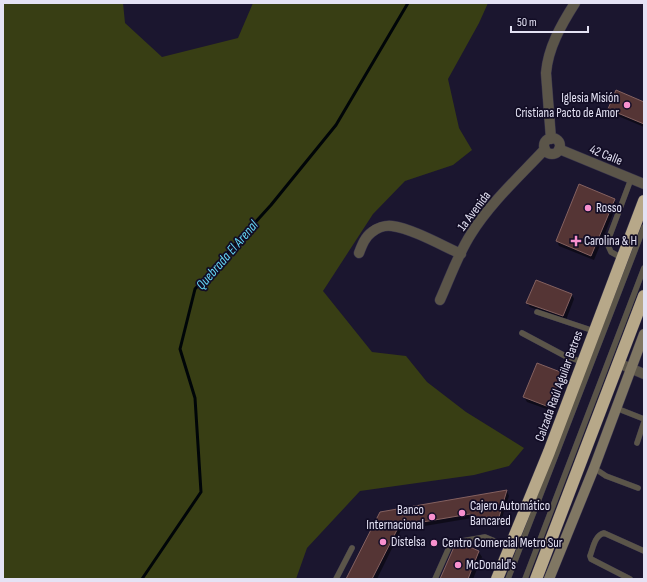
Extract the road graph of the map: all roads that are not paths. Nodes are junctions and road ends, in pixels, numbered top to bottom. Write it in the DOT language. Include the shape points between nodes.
graph roads {
  1 [pos="575,3"];
  2 [pos="551,139"];
  3 [pos="545,149"];
  4 [pos="559,149"];
  5 [pos="631,179"];
  6 [pos="644,184"];
  7 [pos="644,201"];
  8 [pos="644,227"];
  9 [pos="359,253"];
  10 [pos="461,254"];
  11 [pos="622,258"];
  12 [pos="644,268"];
  13 [pos="644,296"];
  14 [pos="440,300"];
  15 [pos="537,312"];
  16 [pos="594,331"];
  17 [pos="522,333"];
  18 [pos="644,334"];
  19 [pos="583,362"];
  20 [pos="618,363"];
  21 [pos="631,368"];
  22 [pos="644,374"];
  23 [pos="616,408"];
  24 [pos="644,421"];
  25 [pos="637,443"];
  26 [pos="594,468"];
  27 [pos="638,488"];
  28 [pos="497,542"];
  29 [pos="352,548"];
  30 [pos="644,551"];
  31 [pos="336,579"];
  32 [pos="435,579"];
  33 [pos="497,579"];
  34 [pos="508,579"];
  35 [pos="525,579"];
  36 [pos="536,579"];
  37 [pos="549,579"];
  38 [pos="630,579"];
  1 -- 2 [label="street" via="558,32 547,63"];
  2 -- 3 [label="street" via="545,144"];
  2 -- 4 [label="street" via="559,142"];
  3 -- 4 [label="street" via="551,154"];
  3 -- 10 [label="street, 1a Avenida" via="483,217"];
  4 -- 5 [label="street, 42 Calle"];
  5 -- 6 [label="street, 42 Calle"];
  5 -- 11 [label="lane" via="607,243 611,252"];
  7 -- 11 [label="highway, Calzada Raúl Aguilar Batres"];
  8 -- 34 [label="lane"];
  9 -- 10 [label="street" via="364,241 372,232 391,226 418,234"];
  10 -- 14 [label="street, 1a Avenida"];
  11 -- 16 [label="highway, Calzada Raúl Aguilar Batres"];
  12 -- 35 [label="lane"];
  13 -- 20 [label="highway"];
  15 -- 16 [label="lane"];
  16 -- 19 [label="highway, Calzada Raúl Aguilar Batres"];
  17 -- 19 [label="lane" via="567,357"];
  18 -- 21 [label="street"];
  19 -- 33 [label="highway, Calzada Raúl Aguilar Batres"];
  20 -- 21 [label="street"];
  20 -- 36 [label="highway"];
  21 -- 22 [label="street"];
  21 -- 23 [label="street"];
  23 -- 24 [label="lane"];
  23 -- 26 [label="street"];
  24 -- 25 [label="lane"];
  26 -- 27 [label="lane" via="606,476"];
  26 -- 37 [label="street"];
  28 -- 32 [label="lane" via="485,538 451,543"];
  29 -- 31 [label="lane"];
  30 -- 38 [label="lane" via="604,533 597,538 591,559"];
}
